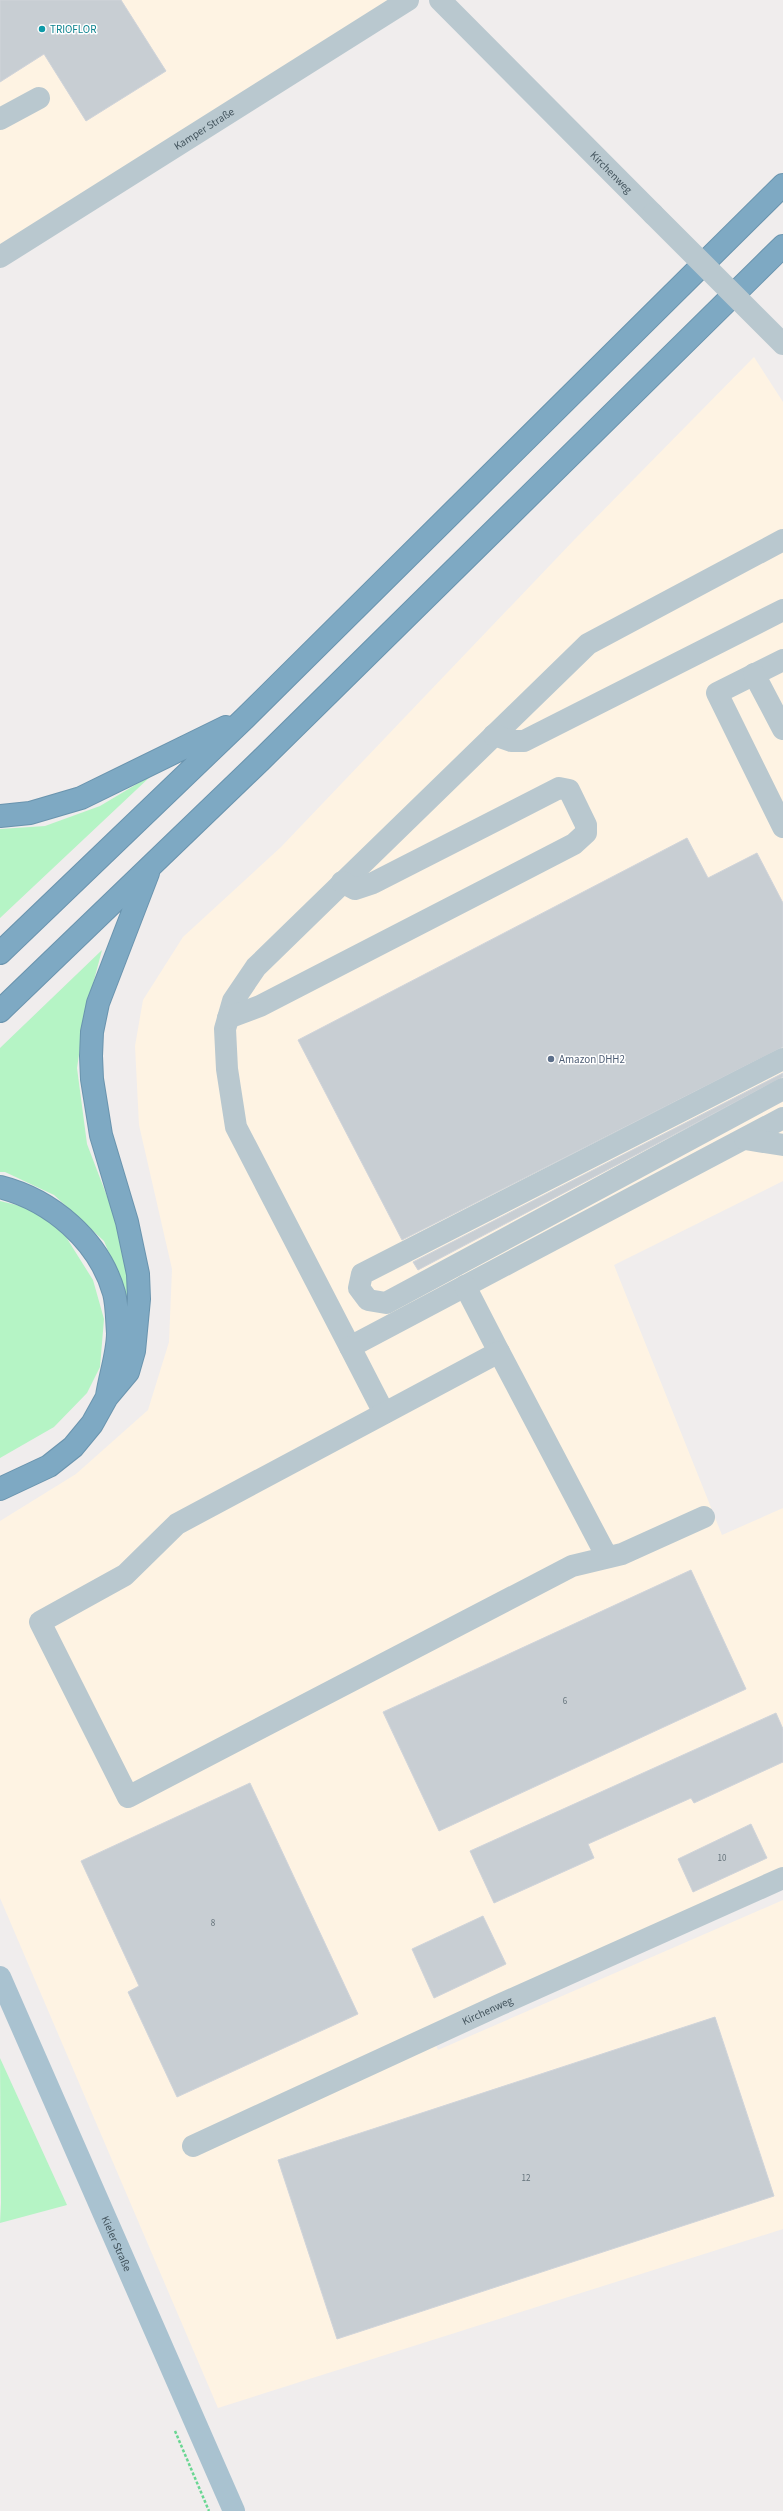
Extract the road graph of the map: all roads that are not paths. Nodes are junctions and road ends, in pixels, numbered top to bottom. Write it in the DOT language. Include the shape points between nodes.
graph roads {
  1 [pos="408,0"];
  2 [pos="440,0"];
  3 [pos="39,98"];
  4 [pos="0,119"];
  5 [pos="783,185"];
  6 [pos="783,246"];
  7 [pos="0,256"];
  8 [pos="783,344"];
  9 [pos="783,540"];
  10 [pos="783,610"];
  11 [pos="783,660"];
  12 [pos="754,674"];
  13 [pos="245,718"];
  14 [pos="783,729"];
  15 [pos="494,735"];
  16 [pos="0,816"];
  17 [pos="783,826"];
  18 [pos="150,868"];
  19 [pos="342,882"];
  20 [pos="0,953"];
  21 [pos="0,1011"];
  22 [pos="228,1018"];
  23 [pos="783,1059"];
  24 [pos="783,1089"];
  25 [pos="783,1118"];
  26 [pos="745,1139"];
  27 [pos="783,1146"];
  28 [pos="0,1187"];
  29 [pos="465,1286"];
  30 [pos="350,1347"];
  31 [pos="499,1352"];
  32 [pos="107,1397"];
  33 [pos="384,1413"];
  34 [pos="0,1489"];
  35 [pos="704,1518"];
  36 [pos="607,1557"];
  37 [pos="783,1878"];
  38 [pos="0,1977"];
  39 [pos="193,2146"];
  40 [pos="234,2511"];
  1 -- 7 [label="street, Kamper Straße"];
  2 -- 8 [label="street, Kirchenweg, bridge"];
  3 -- 4 [label="street"];
  5 -- 13 [label="highway"];
  6 -- 18 [label="highway"];
  9 -- 15 [label="street" via="588,644"];
  10 -- 15 [label="street" via="524,741 511,741"];
  11 -- 12 [label="street"];
  12 -- 14 [label="street"];
  12 -- 17 [label="street" via="717,693"];
  13 -- 16 [label="highway" via="81,798 30,813"];
  13 -- 20 [label="highway"];
  15 -- 19 [label="street"];
  18 -- 21 [label="highway"];
  18 -- 32 [label="highway" via="107,975 92,1032 92,1079 101,1135 127,1222 138,1274 139,1299 134,1351 128,1372"];
  19 -- 22 [label="street" via="256,967 233,1001"];
  19 -- 22 [label="street" via="356,889 373,883 558,788 569,790 586,824 586,833 574,844 260,1006"];
  22 -- 30 [label="street" via="225,1029 227,1069 236,1127"];
  23 -- 24 [label="street" via="362,1274 359,1288 368,1300 386,1302"];
  25 -- 26 [label="street"];
  26 -- 27 [label="street"];
  26 -- 29 [label="street"];
  28 -- 32 [label="highway" via="22,1193 45,1204 78,1231 98,1260 114,1293 118,1334"];
  29 -- 30 [label="street"];
  29 -- 31 [label="street"];
  30 -- 33 [label="street"];
  31 -- 33 [label="street"];
  31 -- 36 [label="street"];
  32 -- 34 [label="highway" via="92,1424 73,1446 49,1466"];
  33 -- 36 [label="street" via="177,1524 125,1576 40,1622 128,1797 572,1566"];
  35 -- 36 [label="street" via="622,1554"];
  37 -- 39 [label="street, Kirchenweg"];
  38 -- 40 [label="main road, Kieler Straße"];
}
